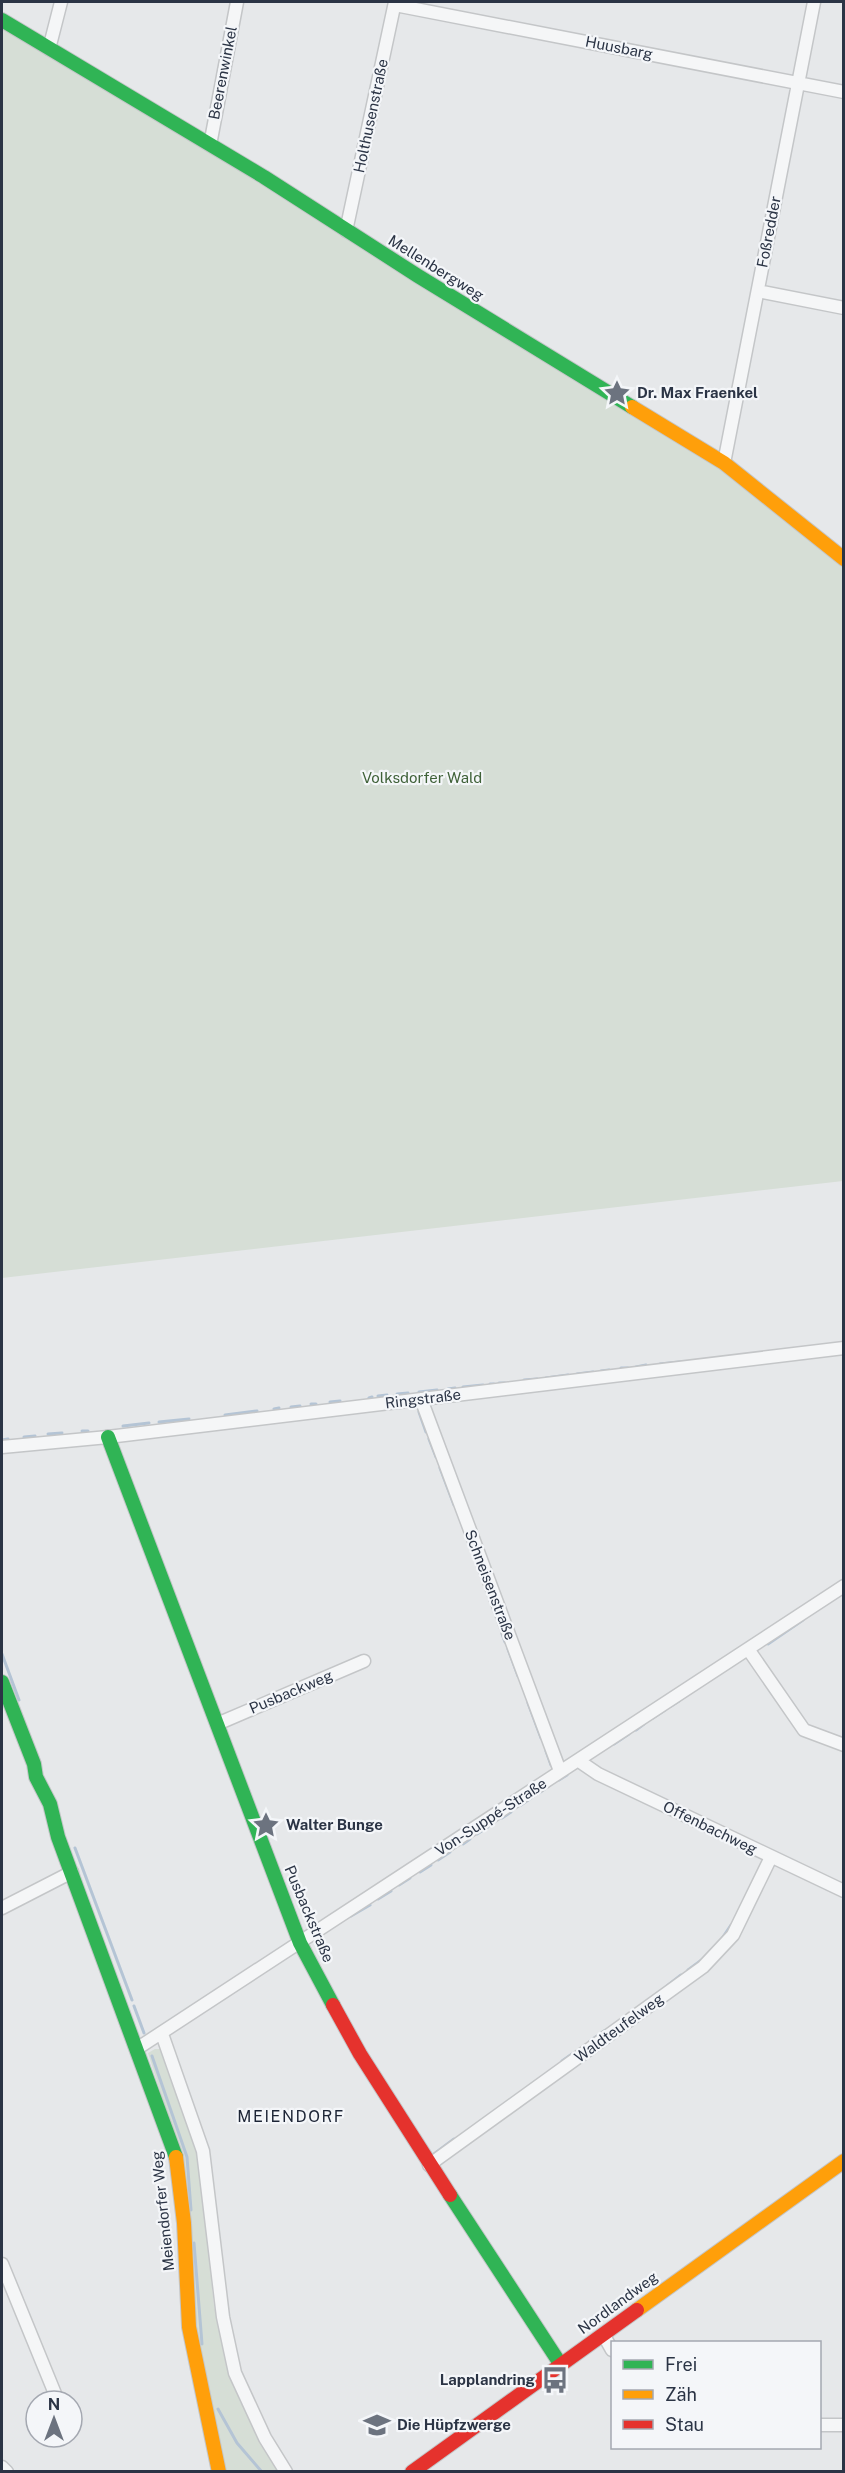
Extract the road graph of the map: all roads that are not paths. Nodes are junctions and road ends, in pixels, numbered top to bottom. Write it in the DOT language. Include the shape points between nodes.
graph roads {
  1 [pos="61,2"];
  2 [pos="237,2"];
  3 [pos="814,2"];
  4 [pos="395,3"];
  5 [pos="2,20"];
  6 [pos="49,49"];
  7 [pos="797,83"];
  8 [pos="843,92"];
  9 [pos="210,145"];
  10 [pos="346,231"];
  11 [pos="758,291"];
  12 [pos="843,308"];
  13 [pos="724,463"];
  14 [pos="843,559"];
  15 [pos="843,1348"];
  16 [pos="421,1400"];
  17 [pos="108,1437"];
  18 [pos="2,1446"];
  19 [pos="843,1586"];
  20 [pos="748,1650"];
  21 [pos="364,1661"];
  22 [pos="2,1682"];
  23 [pos="217,1724"];
  24 [pos="843,1745"];
  25 [pos="579,1761"];
  26 [pos="560,1771"];
  27 [pos="771,1857"];
  28 [pos="72,1872"];
  29 [pos="843,1891"];
  30 [pos="2,1908"];
  31 [pos="300,1943"];
  32 [pos="162,2034"];
  33 [pos="138,2048"];
  34 [pos="843,2161"];
  35 [pos="429,2165"];
  36 [pos="2,2264"];
  37 [pos="603,2334"];
  38 [pos="611,2348"];
  39 [pos="561,2365"];
  40 [pos="53,2389"];
  41 [pos="821,2425"];
  42 [pos="843,2425"];
  43 [pos="2,2467"];
  44 [pos="7,2472"];
  45 [pos="219,2472"];
  46 [pos="286,2472"];
  47 [pos="412,2472"];
  1 -- 6 [label="street"];
  2 -- 9 [label="street, Beerenwinkel"];
  3 -- 7 [label="street, Foßredder"];
  4 -- 7 [label="street, Huusbarg"];
  4 -- 10 [label="street, Holthusenstraße"];
  5 -- 6 [label="street, Mellenbergweg"];
  6 -- 9 [label="street, Mellenbergweg"];
  7 -- 8 [label="street, Huusbarg"];
  7 -- 11 [label="street, Foßredder"];
  9 -- 10 [label="street, Mellenbergweg"];
  10 -- 13 [label="street, Mellenbergweg"];
  11 -- 12 [label="street"];
  11 -- 13 [label="street, Foßredder"];
  13 -- 14 [label="street, Mellenbergweg"];
  15 -- 16 [label="street, Ringstraße"];
  16 -- 17 [label="street, Ringstraße"];
  16 -- 26 [label="street, Schneisenstraße"];
  17 -- 18 [label="street, Ringstraße"];
  17 -- 23 [label="street, Pusbackstraße"];
  19 -- 20 [label="street, Von-Suppé-Straße"];
  20 -- 24 [label="street" via="804,1730"];
  20 -- 25 [label="street, Von-Suppé-Straße"];
  21 -- 23 [label="street, Pusbackweg"];
  22 -- 28 [label="street, Meiendorfer Weg" via="34,1764 59,1800"];
  23 -- 31 [label="street, Pusbackstraße"];
  25 -- 26 [label="street, Von-Suppé-Straße"];
  25 -- 27 [label="street, Offenbachweg" via="598,1774"];
  26 -- 31 [label="street, Von-Suppé-Straße"];
  27 -- 29 [label="street, Offenbachweg"];
  27 -- 35 [label="street, Waldteufelweg" via="733,1935 703,1967"];
  28 -- 30 [label="street"];
  28 -- 33 [label="street, Meiendorfer Weg"];
  31 -- 32 [label="street, Von-Suppé-Straße"];
  31 -- 35 [label="street, Pusbackstraße" via="362,2057"];
  32 -- 33 [label="street, Von-Suppé-Straße"];
  32 -- 46 [label="street" via="202,2151 222,2317 235,2373"];
  33 -- 45 [label="street, Meiendorfer Weg" via="176,2153 189,2327"];
  34 -- 37 [label="street, Nordlandweg"];
  35 -- 39 [label="street, Pusbackstraße"];
  36 -- 40 [label="street"];
  37 -- 38 [label="street"];
  37 -- 39 [label="street, Nordlandweg"];
  39 -- 47 [label="street, Nordlandweg"];
  41 -- 42 [label="street"];
  43 -- 44 [label="street"];
}
